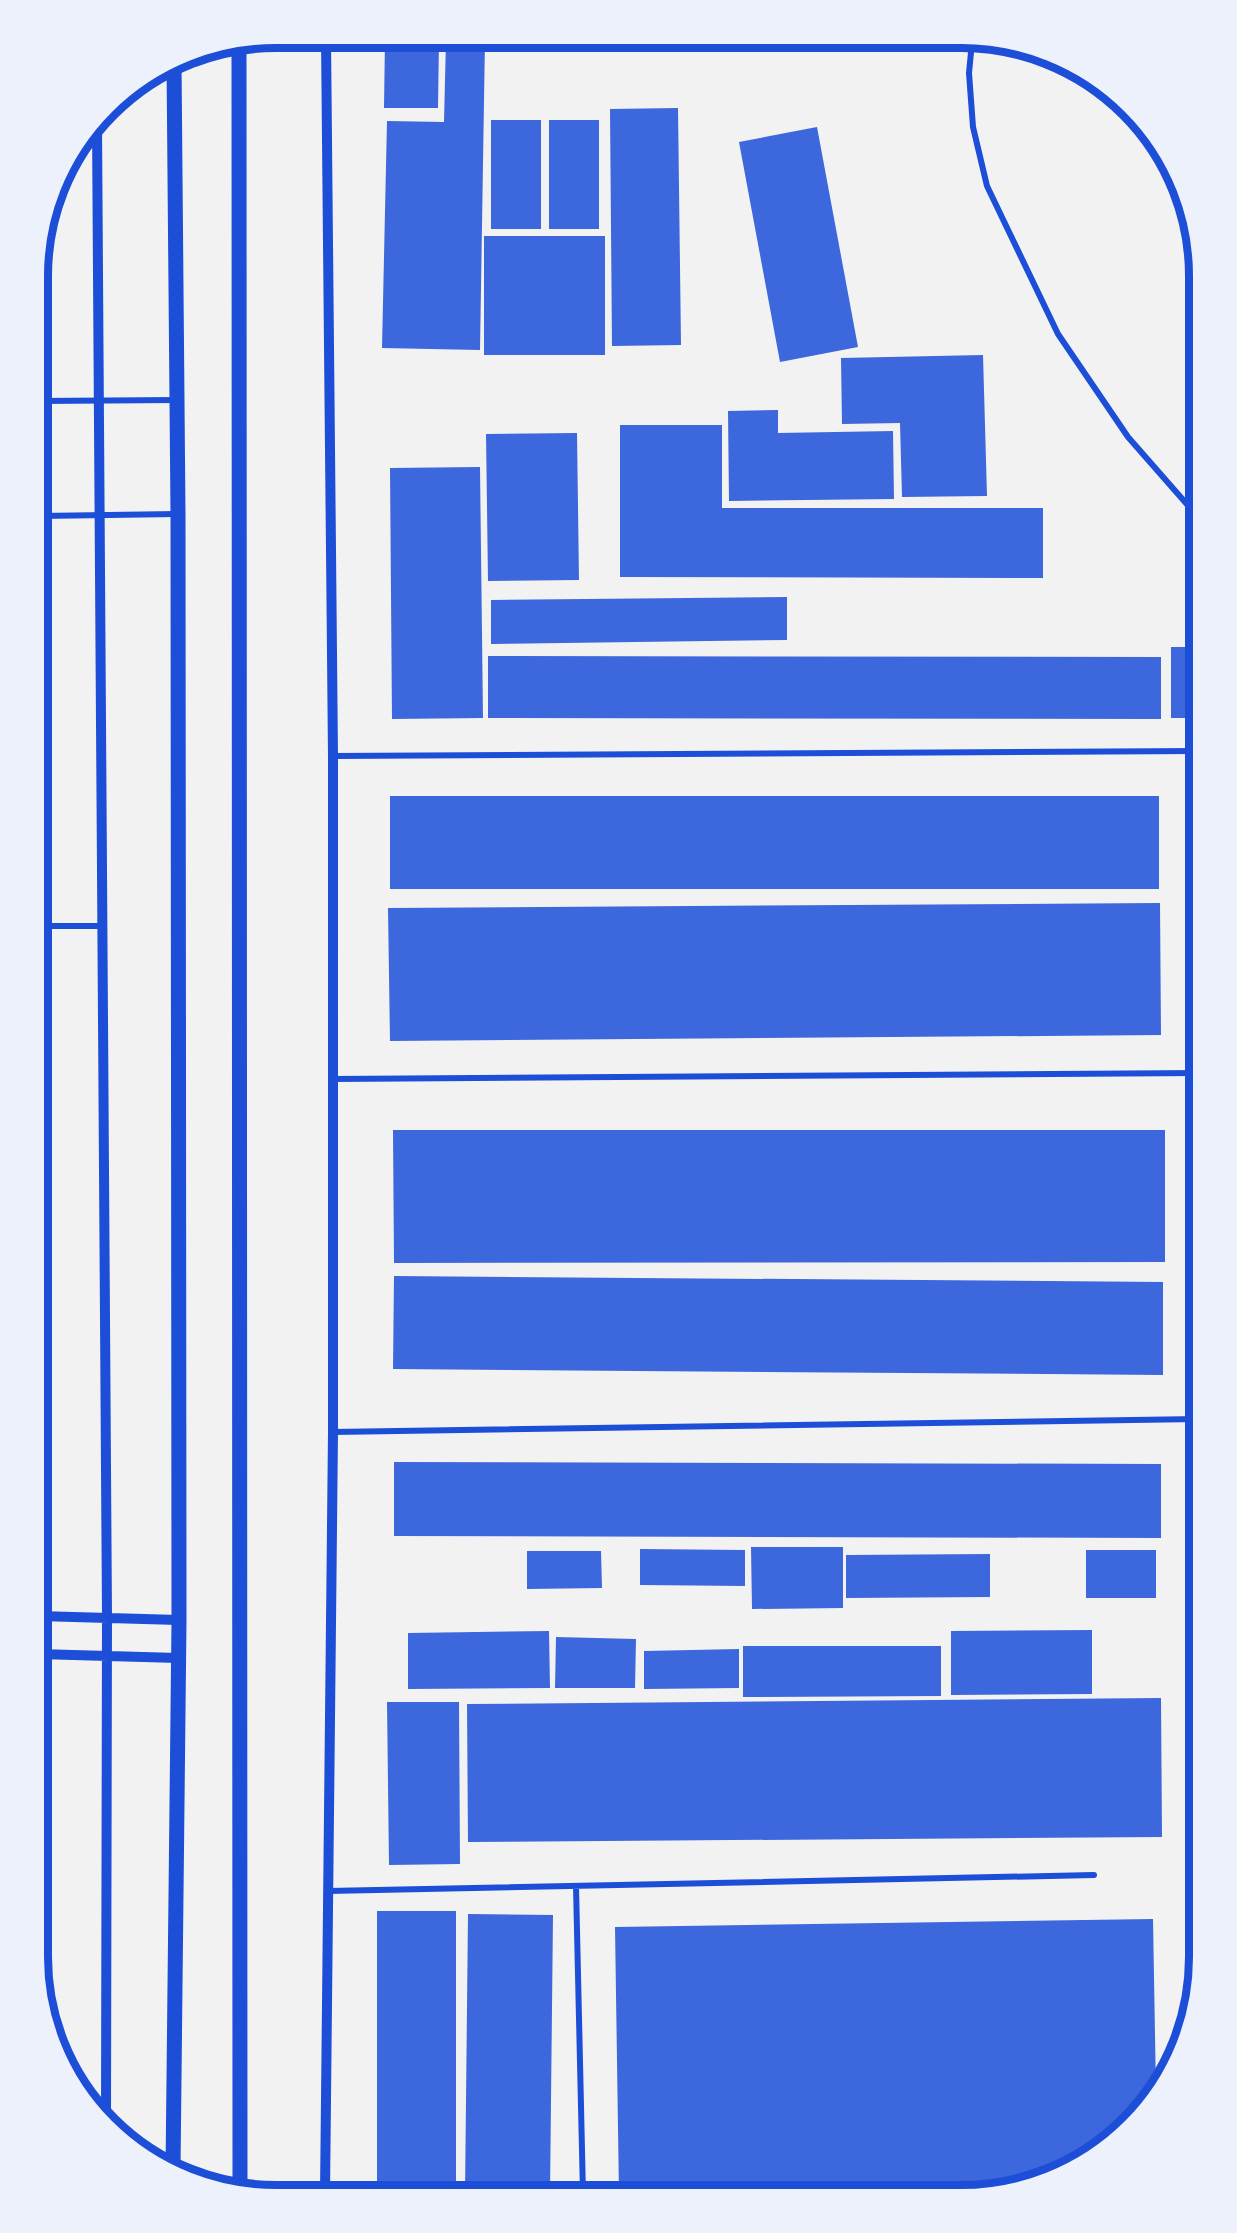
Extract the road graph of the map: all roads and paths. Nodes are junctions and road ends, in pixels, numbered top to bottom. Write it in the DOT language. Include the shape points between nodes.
graph roads {
  1 [pos="326,48"];
  2 [pos="971,48"];
  3 [pos="239,51"];
  4 [pos="174,72"];
  5 [pos="98,134"];
  6 [pos="99,400"];
  7 [pos="178,400"];
  8 [pos="48,401"];
  9 [pos="1189,507"];
  10 [pos="178,514"];
  11 [pos="48,516"];
  12 [pos="100,516"];
  13 [pos="1189,751"];
  14 [pos="333,756"];
  15 [pos="48,926"];
  16 [pos="103,926"];
  17 [pos="1189,1074"];
  18 [pos="333,1079"];
  19 [pos="1189,1419"];
  20 [pos="333,1432"];
  21 [pos="48,1616"];
  22 [pos="107,1617"];
  23 [pos="179,1620"];
  24 [pos="48,1654"];
  25 [pos="105,1656"];
  26 [pos="178,1658"];
  27 [pos="1094,1875"];
  28 [pos="576,1886"];
  29 [pos="328,1891"];
  30 [pos="106,2108"];
  31 [pos="173,2160"];
  32 [pos="240,2182"];
  33 [pos="325,2185"];
  34 [pos="583,2185"];
  1 -- 14 [label="street"];
  2 -- 9 [label="street" via="973,127 987,186 1058,334 1128,437"];
  3 -- 32 [label="main road"];
  4 -- 7 [label="main road"];
  5 -- 6 [label="street"];
  6 -- 7 [label="street"];
  6 -- 8 [label="street"];
  6 -- 12 [label="street"];
  7 -- 10 [label="main road"];
  10 -- 12 [label="street"];
  10 -- 23 [label="main road"];
  11 -- 12 [label="street"];
  12 -- 16 [label="street"];
  13 -- 14 [label="street"];
  14 -- 18 [label="street"];
  15 -- 16 [label="street"];
  16 -- 22 [label="street"];
  17 -- 18 [label="street"];
  18 -- 20 [label="street"];
  19 -- 20 [label="street"];
  20 -- 29 [label="street"];
  21 -- 22 [label="street"];
  22 -- 23 [label="street"];
  22 -- 25 [label="street"];
  23 -- 26 [label="main road"];
  24 -- 25 [label="street"];
  25 -- 26 [label="street"];
  25 -- 30 [label="street"];
  26 -- 31 [label="main road"];
  27 -- 28 [label="street"];
  28 -- 29 [label="street"];
  28 -- 34 [label="street"];
  29 -- 33 [label="street"];
}
